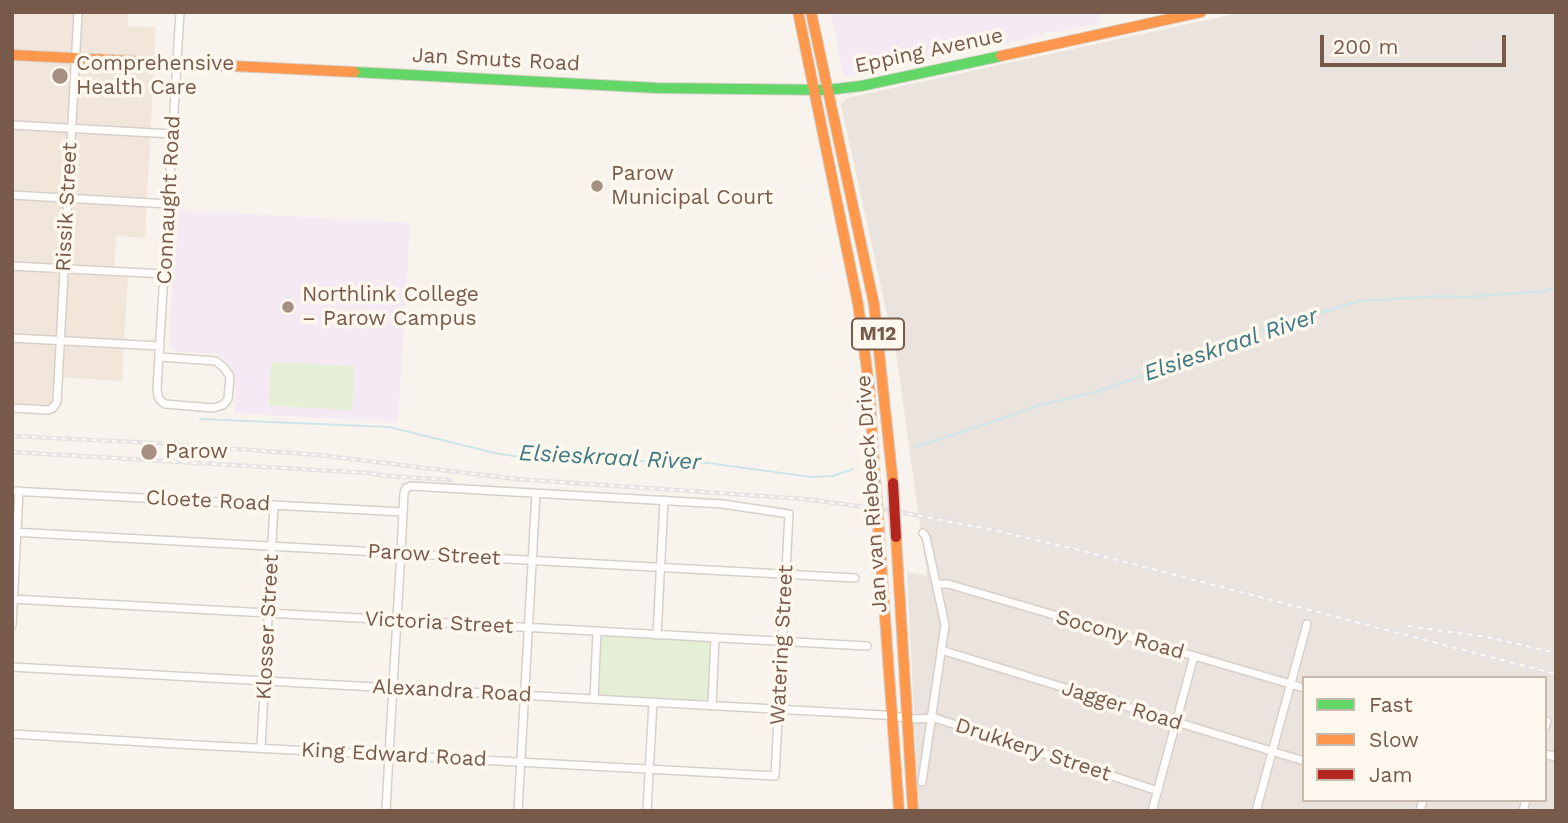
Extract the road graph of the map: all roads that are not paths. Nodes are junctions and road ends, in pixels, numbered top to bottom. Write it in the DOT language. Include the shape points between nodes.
graph roads {
  1 [pos="78,12"];
  2 [pos="180,12"];
  3 [pos="798,12"];
  4 [pos="811,12"];
  5 [pos="1201,12"];
  6 [pos="12,55"];
  7 [pos="76,58"];
  8 [pos="176,63"];
  9 [pos="814,90"];
  10 [pos="827,90"];
  11 [pos="12,125"];
  12 [pos="72,129"];
  13 [pos="172,134"];
  14 [pos="12,195"];
  15 [pos="68,198"];
  16 [pos="169,204"];
  17 [pos="12,266"];
  18 [pos="64,269"];
  19 [pos="165,274"];
  20 [pos="12,338"];
  21 [pos="60,340"];
  22 [pos="160,346"];
  23 [pos="160,357"];
  24 [pos="12,408"];
  25 [pos="16,491"];
  26 [pos="536,494"];
  27 [pos="664,500"];
  28 [pos="274,505"];
  29 [pos="403,512"];
  30 [pos="15,532"];
  31 [pos="923,533"];
  32 [pos="272,546"];
  33 [pos="401,553"];
  34 [pos="532,560"];
  35 [pos="661,568"];
  36 [pos="786,575"];
  37 [pos="855,578"];
  38 [pos="936,584"];
  39 [pos="13,599"];
  40 [pos="268,614"];
  41 [pos="397,621"];
  42 [pos="1307,624"];
  43 [pos="12,625"];
  44 [pos="528,628"];
  45 [pos="597,631"];
  46 [pos="657,635"];
  47 [pos="715,638"];
  48 [pos="782,641"];
  49 [pos="867,646"];
  50 [pos="941,650"];
  51 [pos="1194,656"];
  52 [pos="12,667"];
  53 [pos="264,681"];
  54 [pos="1290,684"];
  55 [pos="1302,687"];
  56 [pos="393,688"];
  57 [pos="524,695"];
  58 [pos="594,699"];
  59 [pos="653,702"];
  60 [pos="712,706"];
  61 [pos="779,709"];
  62 [pos="891,716"];
  63 [pos="908,718"];
  64 [pos="930,718"];
  65 [pos="1176,723"];
  66 [pos="12,734"];
  67 [pos="261,748"];
  68 [pos="1272,752"];
  69 [pos="389,755"];
  70 [pos="1302,760"];
  71 [pos="521,762"];
  72 [pos="650,769"];
  73 [pos="775,776"];
  74 [pos="922,782"];
  75 [pos="1158,790"];
  76 [pos="898,810"];
  77 [pos="386,811"];
  78 [pos="518,811"];
  79 [pos="647,811"];
  80 [pos="913,811"];
  81 [pos="1152,811"];
  82 [pos="1256,811"];
  1 -- 7 [label="street, Rissik Street"];
  2 -- 8 [label="street, Connaught Road"];
  3 -- 9 [label="main road, Jan van Riebeeck Drive / M12"];
  4 -- 10 [label="main road, Jan van Riebeeck Drive / M12"];
  5 -- 10 [label="main road, Epping Avenue"];
  6 -- 7 [label="main road, Jan Smuts Road"];
  7 -- 8 [label="main road, Jan Smuts Road"];
  7 -- 12 [label="street, Rissik Street"];
  8 -- 9 [label="main road, Jan Smuts Road" via="657,88"];
  8 -- 13 [label="street, Connaught Road"];
  9 -- 10 [label="main road, Epping Avenue"];
  9 -- 62 [label="main road, Jan van Riebeeck Drive / M12, bridge" via="858,304 869,385"];
  10 -- 63 [label="main road, Jan van Riebeeck Drive / M12, bridge" via="874,304 893,483"];
  11 -- 12 [label="street"];
  12 -- 13 [label="street"];
  12 -- 15 [label="street, Rissik Street"];
  13 -- 16 [label="street, Connaught Road"];
  14 -- 15 [label="street"];
  15 -- 16 [label="street"];
  15 -- 18 [label="street, Rissik Street"];
  16 -- 19 [label="street, Connaught Road"];
  17 -- 18 [label="street"];
  18 -- 19 [label="street"];
  18 -- 21 [label="street, Rissik Street"];
  19 -- 22 [label="street, Connaught Road"];
  20 -- 21 [label="street"];
  21 -- 22 [label="street"];
  21 -- 24 [label="street, Rissik Street" via="53,408"];
  22 -- 23 [label="street, Connaught Road"];
  23 -- 23 [label="street, Connaught Road" via="216,362 230,376 226,402 213,408 165,404 157,387"];
  25 -- 28 [label="street, Cloete Road"];
  25 -- 30 [label="street"];
  26 -- 27 [label="street"];
  26 -- 29 [label="street" via="411,486 405,490"];
  26 -- 34 [label="street"];
  27 -- 35 [label="street"];
  27 -- 36 [label="street, Watering Street" via="789,514"];
  28 -- 29 [label="street, Cloete Road"];
  28 -- 32 [label="street, Klosser Street"];
  29 -- 33 [label="street"];
  30 -- 32 [label="street, Parow Street"];
  30 -- 39 [label="street"];
  31 -- 38 [label="street"];
  32 -- 33 [label="street, Parow Street"];
  32 -- 40 [label="street, Klosser Street"];
  33 -- 34 [label="street, Parow Street"];
  33 -- 41 [label="street"];
  34 -- 35 [label="street, Parow Street"];
  34 -- 44 [label="street"];
  35 -- 36 [label="street, Parow Street"];
  35 -- 46 [label="street"];
  36 -- 37 [label="street, Parow Street"];
  36 -- 48 [label="street, Watering Street"];
  38 -- 50 [label="street" via="944,620"];
  38 -- 51 [label="street, Socony Road"];
  39 -- 40 [label="street, Victoria Street"];
  39 -- 43 [label="street"];
  40 -- 41 [label="street, Victoria Street"];
  40 -- 53 [label="street, Klosser Street"];
  41 -- 44 [label="street, Victoria Street"];
  41 -- 56 [label="street"];
  42 -- 54 [label="street"];
  44 -- 45 [label="street, Victoria Street"];
  44 -- 57 [label="street"];
  45 -- 46 [label="street, Victoria Street"];
  45 -- 58 [label="street"];
  46 -- 47 [label="street, Victoria Street"];
  47 -- 48 [label="street, Victoria Street"];
  47 -- 60 [label="street"];
  48 -- 49 [label="street, Victoria Street"];
  48 -- 61 [label="street, Watering Street"];
  50 -- 64 [label="street"];
  50 -- 65 [label="street, Jagger Road"];
  51 -- 54 [label="street, Socony Road"];
  51 -- 65 [label="street"];
  52 -- 53 [label="street, Alexandra Road"];
  53 -- 56 [label="street, Alexandra Road"];
  53 -- 67 [label="street, Klosser Street"];
  54 -- 55 [label="street, Socony Road"];
  54 -- 68 [label="street"];
  56 -- 57 [label="street, Alexandra Road"];
  56 -- 69 [label="street"];
  57 -- 58 [label="street, Alexandra Road"];
  57 -- 71 [label="street"];
  58 -- 59 [label="street, Alexandra Road"];
  59 -- 60 [label="street, Alexandra Road"];
  59 -- 72 [label="street"];
  60 -- 61 [label="street, Alexandra Road"];
  61 -- 62 [label="street, Alexandra Road"];
  61 -- 73 [label="street, Watering Street"];
  62 -- 63 [label="street, Drukkery Street"];
  62 -- 76 [label="main road, Jan van Riebeeck Drive / M12"];
  63 -- 64 [label="street, Drukkery Street"];
  63 -- 80 [label="main road, Jan van Riebeeck Drive / M12"];
  64 -- 74 [label="street"];
  64 -- 75 [label="street, Drukkery Street"];
  65 -- 68 [label="street, Jagger Road"];
  65 -- 75 [label="street"];
  66 -- 67 [label="street, King Edward Road"];
  67 -- 69 [label="street, King Edward Road"];
  68 -- 70 [label="street, Jagger Road"];
  68 -- 82 [label="street"];
  69 -- 71 [label="street, King Edward Road"];
  69 -- 77 [label="street"];
  71 -- 72 [label="street, King Edward Road"];
  71 -- 78 [label="street"];
  72 -- 73 [label="street, King Edward Road"];
  72 -- 79 [label="street"];
  75 -- 81 [label="street"];
}
